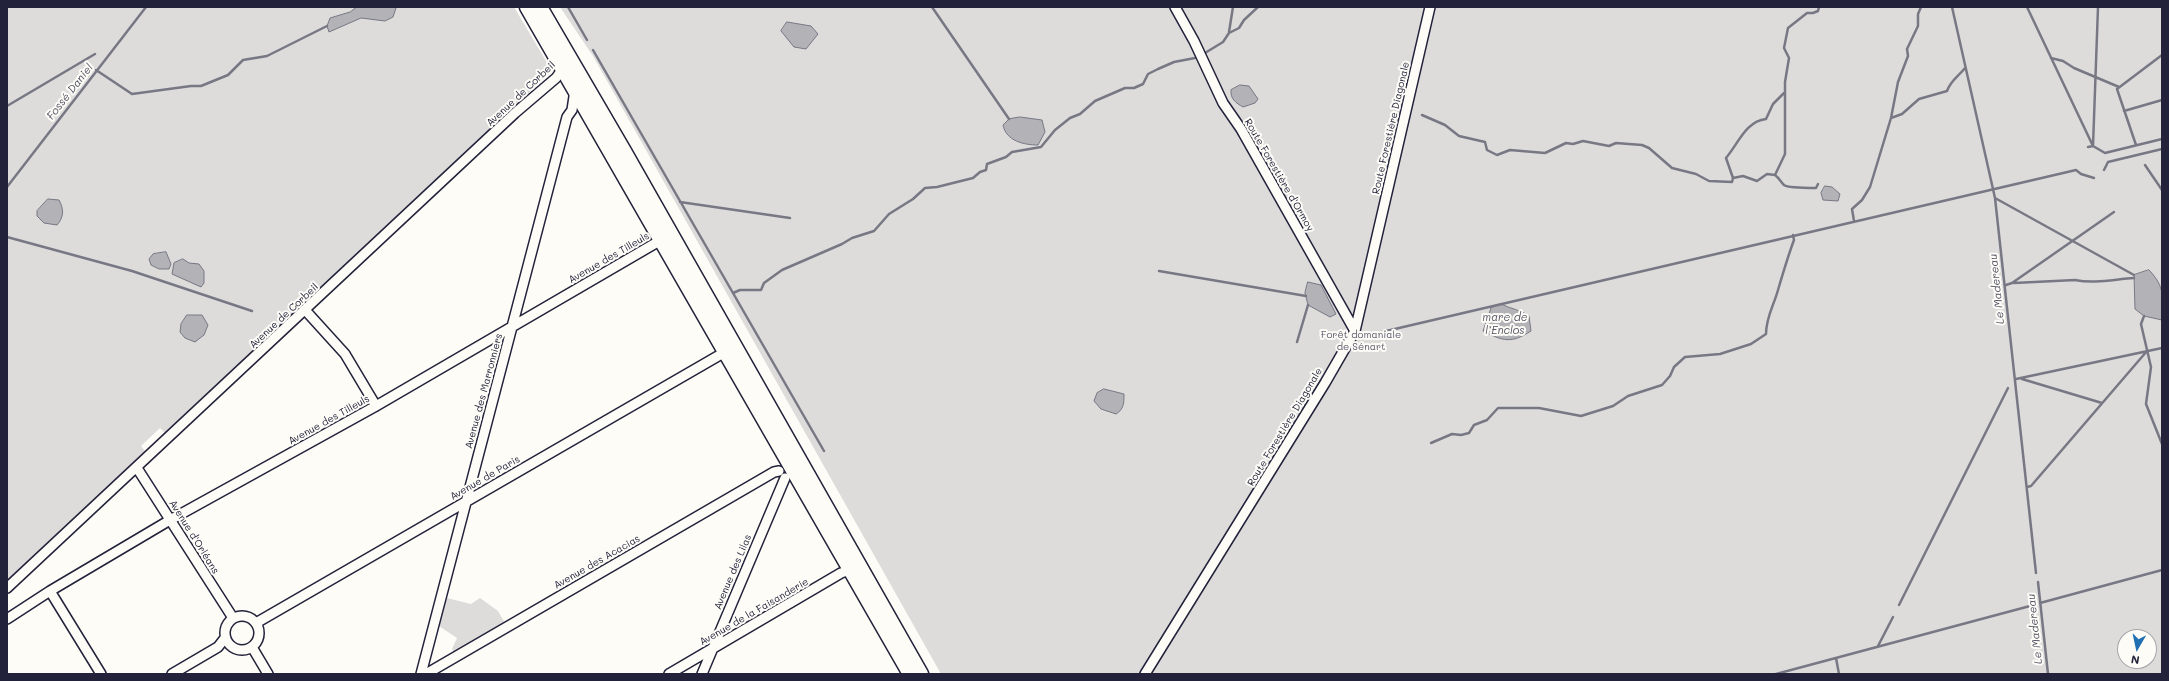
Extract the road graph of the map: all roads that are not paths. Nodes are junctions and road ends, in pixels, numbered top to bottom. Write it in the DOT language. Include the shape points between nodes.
graph roads {
  1 [pos="527,7"];
  2 [pos="540,7"];
  3 [pos="1175,7"];
  4 [pos="1430,7"];
  5 [pos="568,54"];
  6 [pos="564,70"];
  7 [pos="575,90"];
  8 [pos="594,112"];
  9 [pos="569,115"];
  10 [pos="661,240"];
  11 [pos="306,311"];
  12 [pos="513,326"];
  13 [pos="1355,331"];
  14 [pos="725,352"];
  15 [pos="376,406"];
  16 [pos="138,468"];
  17 [pos="787,472"];
  18 [pos="466,501"];
  19 [pos="170,520"];
  20 [pos="850,570"];
  21 [pos="7,588"];
  22 [pos="50,591"];
  23 [pos="233,618"];
  24 [pos="7,619"];
  25 [pos="256,623"];
  26 [pos="225,638"];
  27 [pos="252,648"];
  28 [pos="713,648"];
  29 [pos="101,674"];
  30 [pos="172,674"];
  31 [pos="268,674"];
  32 [pos="421,674"];
  33 [pos="426,674"];
  34 [pos="669,674"];
  35 [pos="702,674"];
  36 [pos="910,674"];
  37 [pos="921,674"];
  38 [pos="1145,674"];
  1 -- 6 [label="main road"];
  2 -- 5 [label="main road"];
  3 -- 13 [label="street, Route Forestière d'Ormoy" via="1223,103 1241,129"];
  4 -- 13 [label="street, Route Forestière Diagonale"];
  5 -- 6 [label="street, Avenue de Corbeil"];
  5 -- 8 [label="main road"];
  6 -- 7 [label="main road"];
  6 -- 11 [label="street, Avenue de Corbeil"];
  7 -- 8 [label="main road"];
  7 -- 9 [label="street, Avenue des Marronniers"];
  8 -- 9 [label="street"];
  8 -- 10 [label="main road"];
  8 -- 37 [label="main road"];
  9 -- 12 [label="street, Avenue des Marronniers"];
  10 -- 12 [label="street, Avenue des Tilleuls"];
  10 -- 14 [label="main road"];
  11 -- 15 [label="street" via="345,354"];
  11 -- 16 [label="street, Avenue de Corbeil"];
  12 -- 15 [label="street, Avenue des Tilleuls"];
  12 -- 18 [label="street, Avenue des Marronniers"];
  13 -- 38 [label="street, Route Forestière Diagonale"];
  14 -- 17 [label="main road"];
  14 -- 18 [label="street, Avenue de Paris"];
  15 -- 19 [label="street, Avenue des Tilleuls"];
  16 -- 19 [label="street, Avenue d'Orléans"];
  16 -- 21 [label="street, Avenue de Corbeil"];
  17 -- 20 [label="main road"];
  17 -- 28 [label="street, Avenue des Lilas"];
  17 -- 33 [label="street, Avenue des Acacias" via="774,472"];
  18 -- 25 [label="street, Avenue de Paris"];
  18 -- 32 [label="street, Avenue des Marronniers"];
  19 -- 22 [label="street, Avenue des Tilleuls"];
  19 -- 23 [label="street, Avenue d'Orléans"];
  20 -- 28 [label="street, Avenue de la Faisanderie"];
  20 -- 36 [label="main road"];
  22 -- 24 [label="street, Avenue des Tilleuls"];
  22 -- 29 [label="street"];
  23 -- 25 [label="street" via="248,616"];
  23 -- 26 [label="street" via="226,627"];
  25 -- 27 [label="street" via="260,633"];
  26 -- 27 [label="street" via="236,650"];
  26 -- 30 [label="street" via="218,647"];
  27 -- 31 [label="street"];
  28 -- 34 [label="street, Avenue de la Faisanderie"];
  28 -- 35 [label="street, Avenue des Lilas"];
}
